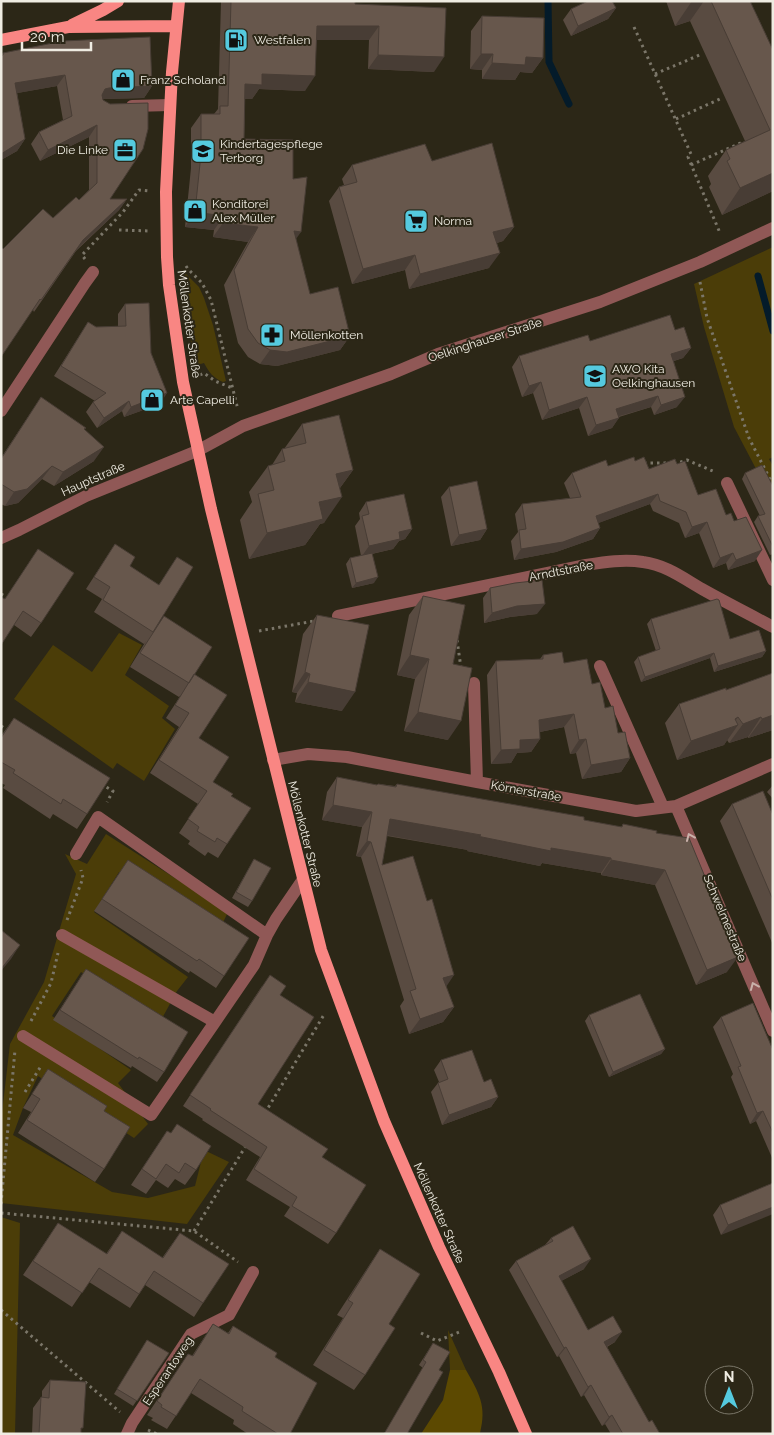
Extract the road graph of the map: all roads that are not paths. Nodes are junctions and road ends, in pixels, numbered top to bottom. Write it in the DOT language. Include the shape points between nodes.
graph roads {
  1 [pos="118,1"];
  2 [pos="179,1"];
  3 [pos="176,26"];
  4 [pos="68,27"];
  5 [pos="1,40"];
  6 [pos="170,105"];
  7 [pos="121,106"];
  8 [pos="773,228"];
  9 [pos="93,272"];
  10 [pos="1,411"];
  11 [pos="198,450"];
  12 [pos="727,483"];
  13 [pos="1,538"];
  14 [pos="773,580"];
  15 [pos="338,616"];
  16 [pos="773,627"];
  17 [pos="600,666"];
  18 [pos="474,683"];
  19 [pos="273,760"];
  20 [pos="773,764"];
  21 [pos="477,782"];
  22 [pos="670,806"];
  23 [pos="76,854"];
  24 [pos="302,881"];
  25 [pos="62,934"];
  26 [pos="266,935"];
  27 [pos="215,1022"];
  28 [pos="773,1031"];
  29 [pos="23,1036"];
  30 [pos="253,1272"];
  31 [pos="130,1428"];
  32 [pos="526,1434"];
  1 -- 4 [label="main road"];
  2 -- 3 [label="main road"];
  3 -- 4 [label="main road"];
  3 -- 6 [label="main road"];
  4 -- 5 [label="main road"];
  6 -- 7 [label="street"];
  6 -- 11 [label="main road, Möllenkotter Straße" via="166,192 169,285 183,382"];
  8 -- 11 [label="street, Oelkinghauser Straße" via="600,302 438,354 243,426"];
  9 -- 10 [label="street"];
  11 -- 13 [label="street, Hauptstraße" via="86,496"];
  11 -- 19 [label="main road, Möllenkotter Straße"];
  12 -- 14 [label="street"];
  15 -- 16 [label="street, Arndtstraße" via="586,565 625,561 658,565 676,573"];
  17 -- 22 [label="street, Schwelmestraße"];
  18 -- 21 [label="street"];
  19 -- 21 [label="street, Körnerstraße" via="308,754 347,757"];
  19 -- 24 [label="main road, Möllenkotter Straße"];
  20 -- 22 [label="street, Körnerstraße"];
  21 -- 22 [label="street, Körnerstraße" via="636,811"];
  28 -- 22 [label="street, Schwelmestraße, one-way"];
  23 -- 26 [label="street" via="98,817"];
  24 -- 26 [label="street"];
  24 -- 32 [label="main road, Möllenkotter Straße" via="321,950 384,1121"];
  25 -- 27 [label="street"];
  26 -- 27 [label="street" via="254,965"];
  27 -- 29 [label="street" via="151,1115"];
  30 -- 31 [label="street, Esperantoweg" via="229,1315 191,1334"];
}
